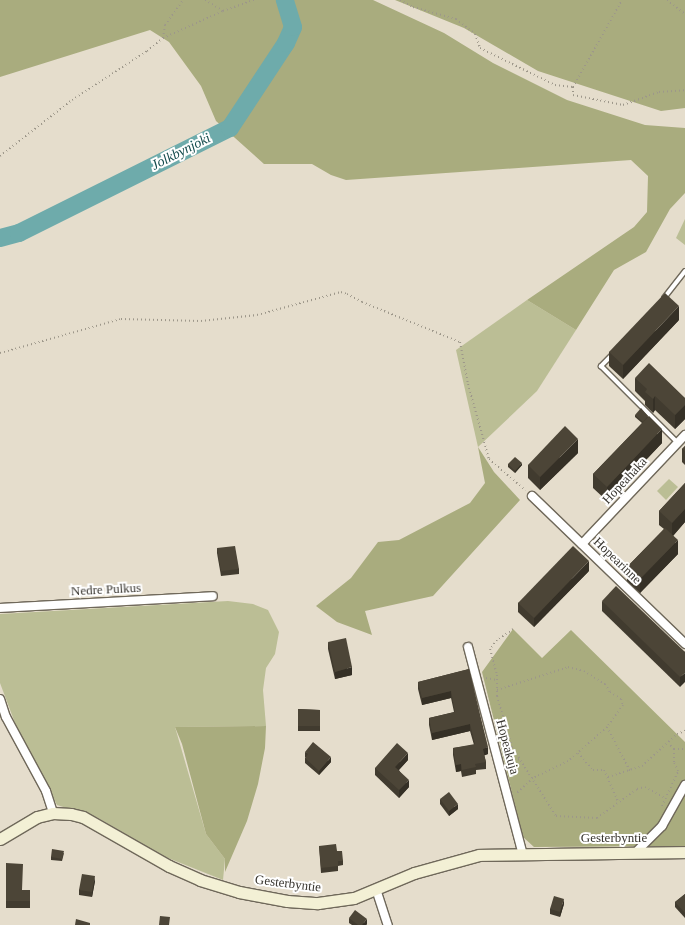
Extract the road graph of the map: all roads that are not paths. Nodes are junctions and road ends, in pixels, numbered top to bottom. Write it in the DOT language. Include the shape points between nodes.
graph roads {
  1 [pos="685,271"];
  2 [pos="662,300"];
  3 [pos="616,350"];
  4 [pos="685,435"];
  5 [pos="678,443"];
  6 [pos="532,496"];
  7 [pos="582,544"];
  8 [pos="213,596"];
  9 [pos="0,608"];
  10 [pos="685,644"];
  11 [pos="468,647"];
  12 [pos="0,699"];
  13 [pos="685,785"];
  14 [pos="53,813"];
  15 [pos="0,839"];
  16 [pos="522,852"];
  17 [pos="636,852"];
  18 [pos="685,852"];
  19 [pos="376,890"];
  20 [pos="388,925"];
  1 -- 2 [label="lane"];
  3 -- 5 [label="lane" via="601,366"];
  4 -- 5 [label="street, Hopeahaka"];
  5 -- 7 [label="street, Hopeahaka"];
  6 -- 7 [label="street, Hopearinne"];
  7 -- 10 [label="street, Hopearinne"];
  8 -- 9 [label="street, Nedre Pulkus"];
  11 -- 16 [label="street, Hopeakuja"];
  12 -- 14 [label="street" via="6,717 46,791"];
  13 -- 17 [label="street" via="662,826"];
  14 -- 15 [label="street, Gesterbyntie" via="27,822"];
  14 -- 19 [label="street, Gesterbyntie" via="83,817 169,866 200,880 239,892 288,901 318,903 338,902"];
  16 -- 17 [label="street, Gesterbyntie"];
  16 -- 19 [label="street, Gesterbyntie" via="459,859 414,873"];
  17 -- 18 [label="street, Gesterbyntie"];
  19 -- 20 [label="street"];
}
